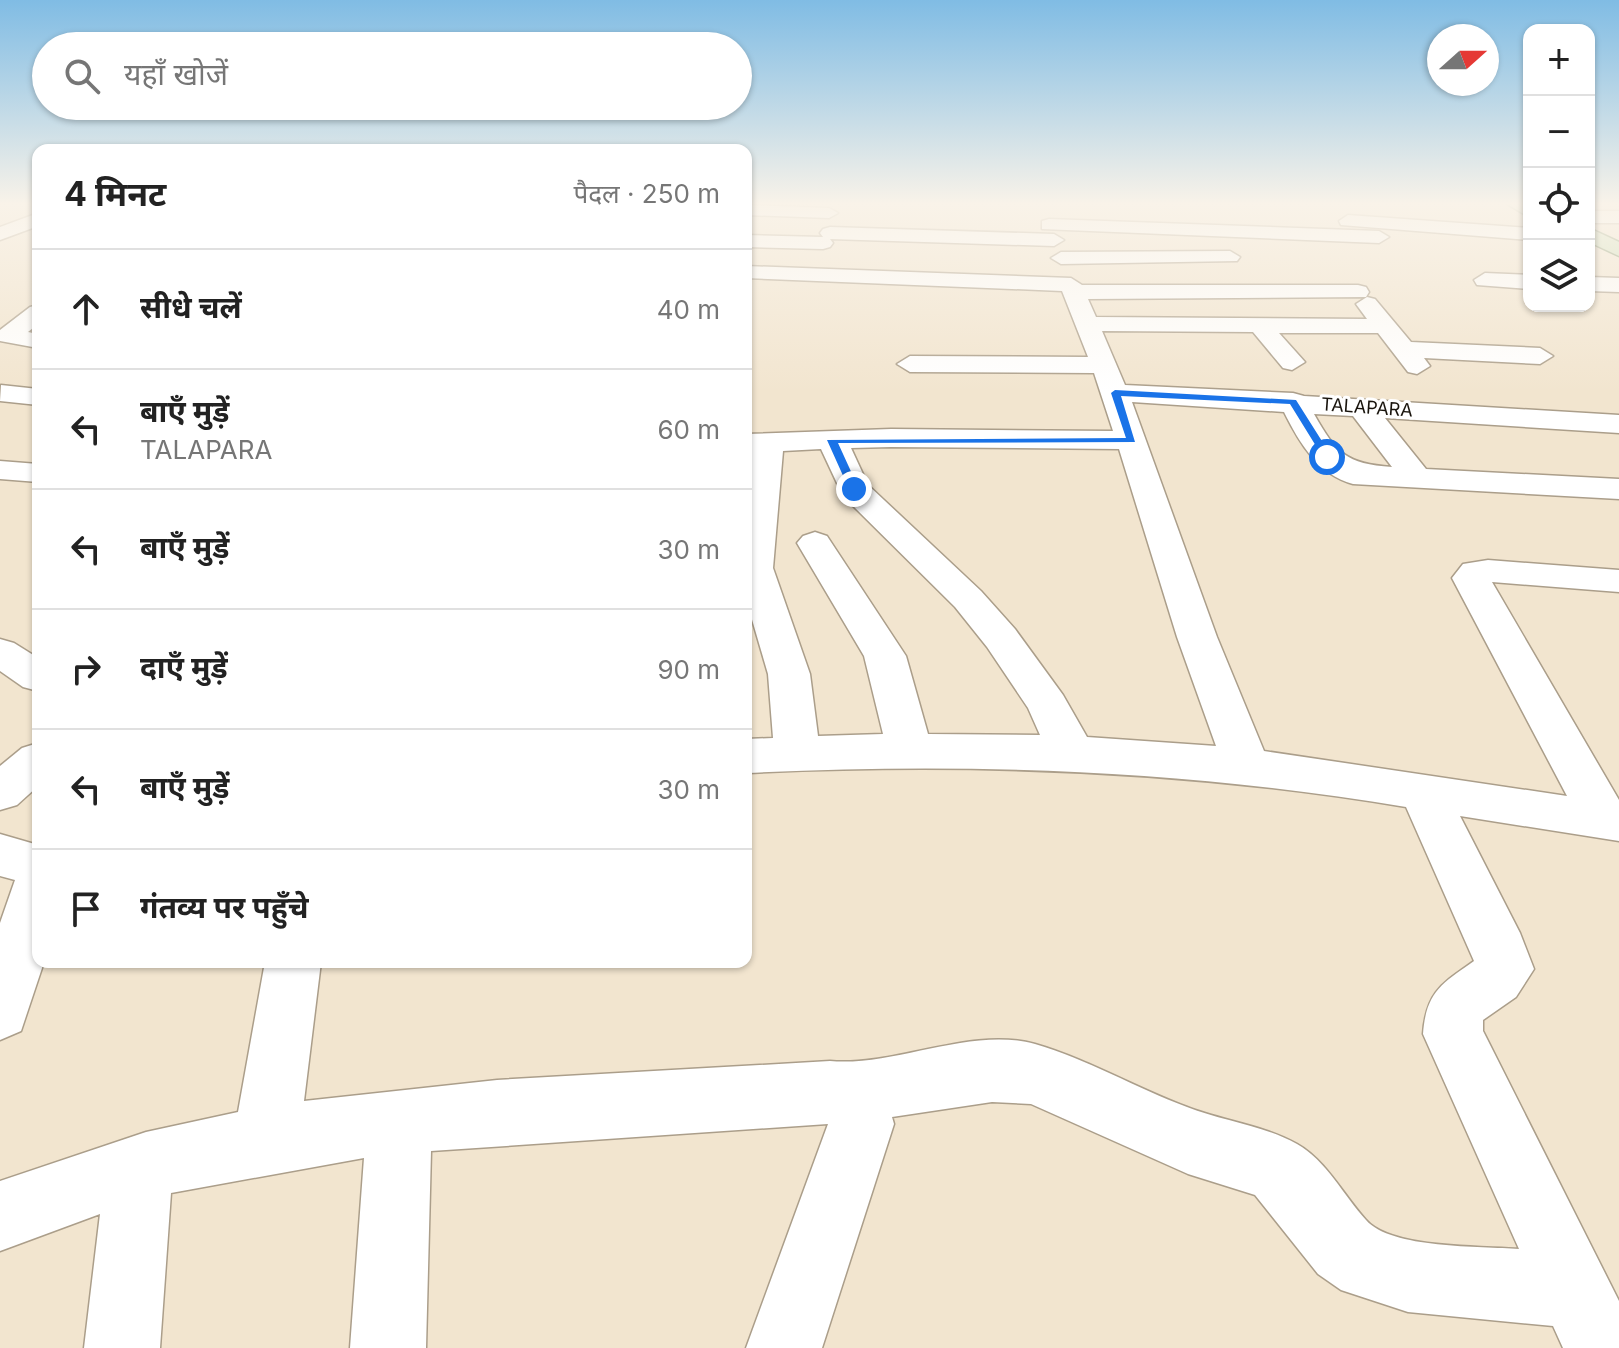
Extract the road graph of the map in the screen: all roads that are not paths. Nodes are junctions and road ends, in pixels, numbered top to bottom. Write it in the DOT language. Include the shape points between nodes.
graph roads {
  1 [pos="1064,267"];
  2 [pos="1338,267"];
  3 [pos="752,272"];
  4 [pos="1485,280"];
  5 [pos="1523,282"];
  6 [pos="1595,284"];
  7 [pos="1619,285"];
  8 [pos="1072,288"];
  9 [pos="1358,292"];
  10 [pos="32,317"];
  11 [pos="1086,324"];
  12 [pos="1162,325"];
  13 [pos="1260,326"];
  14 [pos="1384,326"];
  15 [pos="32,340"];
  16 [pos="1176,348"];
  17 [pos="1540,356"];
  18 [pos="1292,362"];
  19 [pos="910,364"];
  20 [pos="1110,379"];
  21 [pos="1,393"];
  22 [pos="32,396"];
  23 [pos="1293,401"];
  24 [pos="1360,406"];
  25 [pos="1619,424"];
  26 [pos="832,440"];
  27 [pos="1132,440"];
  28 [pos="758,442"];
  29 [pos="0,470"];
  30 [pos="32,473"];
  31 [pos="1415,476"];
  32 [pos="1619,489"];
  33 [pos="815,543"];
  34 [pos="1619,581"];
  35 [pos="32,637"];
  36 [pos="1,653"];
  37 [pos="32,673"];
  38 [pos="909,750"];
  39 [pos="797,753"];
  40 [pos="1072,753"];
  41 [pos="752,756"];
  42 [pos="32,765"];
  43 [pos="1247,766"];
  44 [pos="0,792"];
  45 [pos="1424,793"];
  46 [pos="1612,821"];
  47 [pos="0,855"];
  48 [pos="32,864"];
  49 [pos="32,908"];
  50 [pos="292,968"];
  51 [pos="0,1012"];
  52 [pos="850,1094"];
  53 [pos="399,1123"];
  54 [pos="267,1140"];
  55 [pos="139,1169"];
  56 [pos="0,1216"];
  57 [pos="1589,1319"];
  58 [pos="122,1348"];
  59 [pos="388,1348"];
  60 [pos="784,1348"];
  1 -- 8 [label="street"];
  2 -- 9 [label="street"];
  3 -- 8 [label="street"];
  4 -- 5 [label="street"];
  6 -- 7 [label="street"];
  8 -- 9 [label="street"];
  8 -- 11 [label="street"];
  9 -- 14 [label="street"];
  10 -- 15 [label="street" via="8,336"];
  11 -- 12 [label="street"];
  11 -- 20 [label="street"];
  12 -- 13 [label="street"];
  12 -- 16 [label="street"];
  13 -- 14 [label="street"];
  13 -- 18 [label="street"];
  14 -- 17 [label="street" via="1410,357"];
  19 -- 20 [label="street, TALAPARA"];
  20 -- 23 [label="street, TALAPARA"];
  20 -- 27 [label="street"];
  21 -- 22 [label="street"];
  23 -- 24 [label="street, TALAPARA"];
  23 -- 31 [label="street" via="1315,443 1340,467 1368,477"];
  24 -- 25 [label="street, TALAPARA"];
  24 -- 31 [label="street"];
  26 -- 27 [label="street"];
  26 -- 28 [label="street"];
  26 -- 40 [label="street" via="854,489 1001,638 1048,705"];
  27 -- 43 [label="street" via="1197,637"];
  28 -- 39 [label="street" via="755,568 789,674"];
  29 -- 30 [label="street"];
  31 -- 32 [label="street"];
  33 -- 38 [label="street" via="885,656"];
  34 -- 46 [label="street" via="1488,571 1471,578"];
  35 -- 36 [label="street"];
  36 -- 37 [label="street"];
  38 -- 39 [label="street"];
  38 -- 40 [label="street"];
  39 -- 41 [label="street"];
  40 -- 43 [label="street"];
  42 -- 44 [label="street"];
  43 -- 45 [label="street"];
  45 -- 46 [label="street"];
  45 -- 57 [label="street" via="1505,969 1491,986 1460,1000 1452,1014 1453,1034"];
  47 -- 48 [label="street"];
  49 -- 51 [label="street"];
  50 -- 54 [label="street"];
  52 -- 53 [label="street"];
  52 -- 57 [label="street" via="992,1072 1033,1074 1188,1141 1274,1168 1343,1249 1367,1264"];
  52 -- 60 [label="street" via="861,1124"];
  53 -- 54 [label="street"];
  53 -- 59 [label="street"];
  54 -- 55 [label="street"];
  55 -- 56 [label="street"];
  55 -- 58 [label="street"];
}
